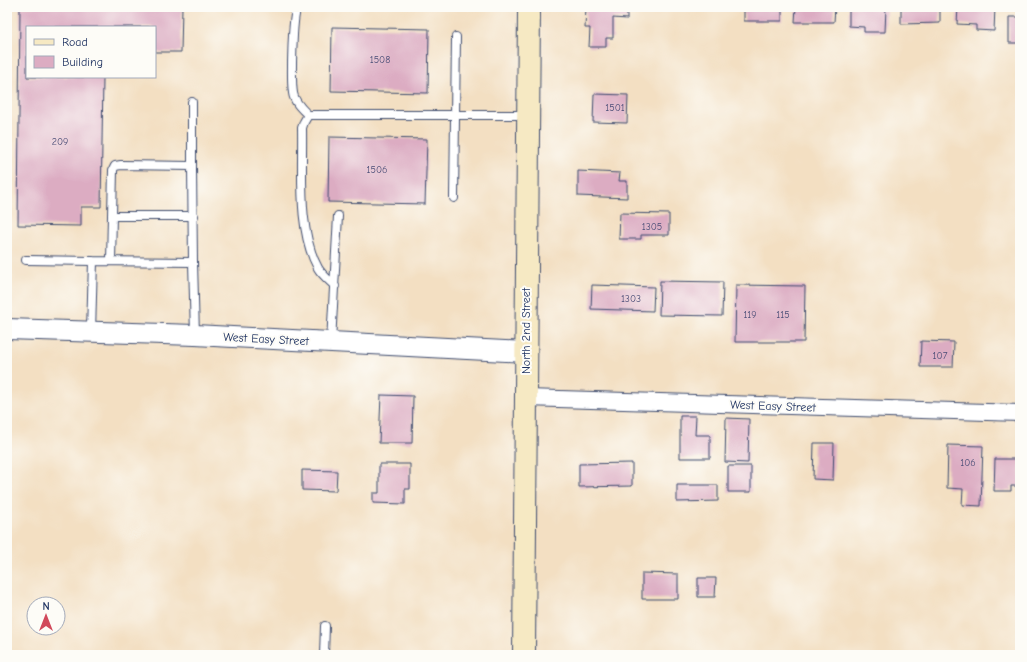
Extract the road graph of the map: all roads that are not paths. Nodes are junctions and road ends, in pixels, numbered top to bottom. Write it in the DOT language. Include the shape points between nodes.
graph roads {
  1 [pos="296,7"];
  2 [pos="529,7"];
  3 [pos="456,37"];
  4 [pos="192,102"];
  5 [pos="308,115"];
  6 [pos="527,115"];
  7 [pos="455,116"];
  8 [pos="192,166"];
  9 [pos="454,198"];
  10 [pos="112,216"];
  11 [pos="194,216"];
  12 [pos="338,216"];
  13 [pos="26,260"];
  14 [pos="93,261"];
  15 [pos="111,261"];
  16 [pos="193,262"];
  17 [pos="335,286"];
  18 [pos="7,329"];
  19 [pos="92,332"];
  20 [pos="195,335"];
  21 [pos="331,343"];
  22 [pos="526,352"];
  23 [pos="526,398"];
  24 [pos="1020,413"];
  25 [pos="325,626"];
  26 [pos="324,655"];
  27 [pos="524,655"];
  1 -- 5 [label="lane" via="293,94 299,107"];
  2 -- 6 [label="main road, North 2nd Street"];
  3 -- 7 [label="lane"];
  4 -- 8 [label="lane"];
  5 -- 7 [label="lane"];
  5 -- 17 [label="lane" via="302,128 303,197 308,247 319,270"];
  6 -- 7 [label="lane"];
  6 -- 22 [label="main road, North 2nd Street"];
  7 -- 9 [label="lane"];
  8 -- 10 [label="lane" via="115,166"];
  8 -- 11 [label="lane"];
  10 -- 11 [label="lane"];
  10 -- 15 [label="lane"];
  11 -- 16 [label="lane"];
  12 -- 17 [label="lane"];
  13 -- 14 [label="lane"];
  14 -- 15 [label="lane"];
  14 -- 19 [label="lane"];
  15 -- 16 [label="lane"];
  16 -- 20 [label="lane"];
  17 -- 21 [label="lane"];
  18 -- 19 [label="street, West Easy Street"];
  19 -- 20 [label="street, West Easy Street"];
  20 -- 21 [label="street, West Easy Street"];
  21 -- 22 [label="street, West Easy Street"];
  22 -- 23 [label="main road, North 2nd Street"];
  23 -- 24 [label="street, West Easy Street"];
  23 -- 27 [label="main road, North 2nd Street"];
  25 -- 26 [label="lane"];
}
